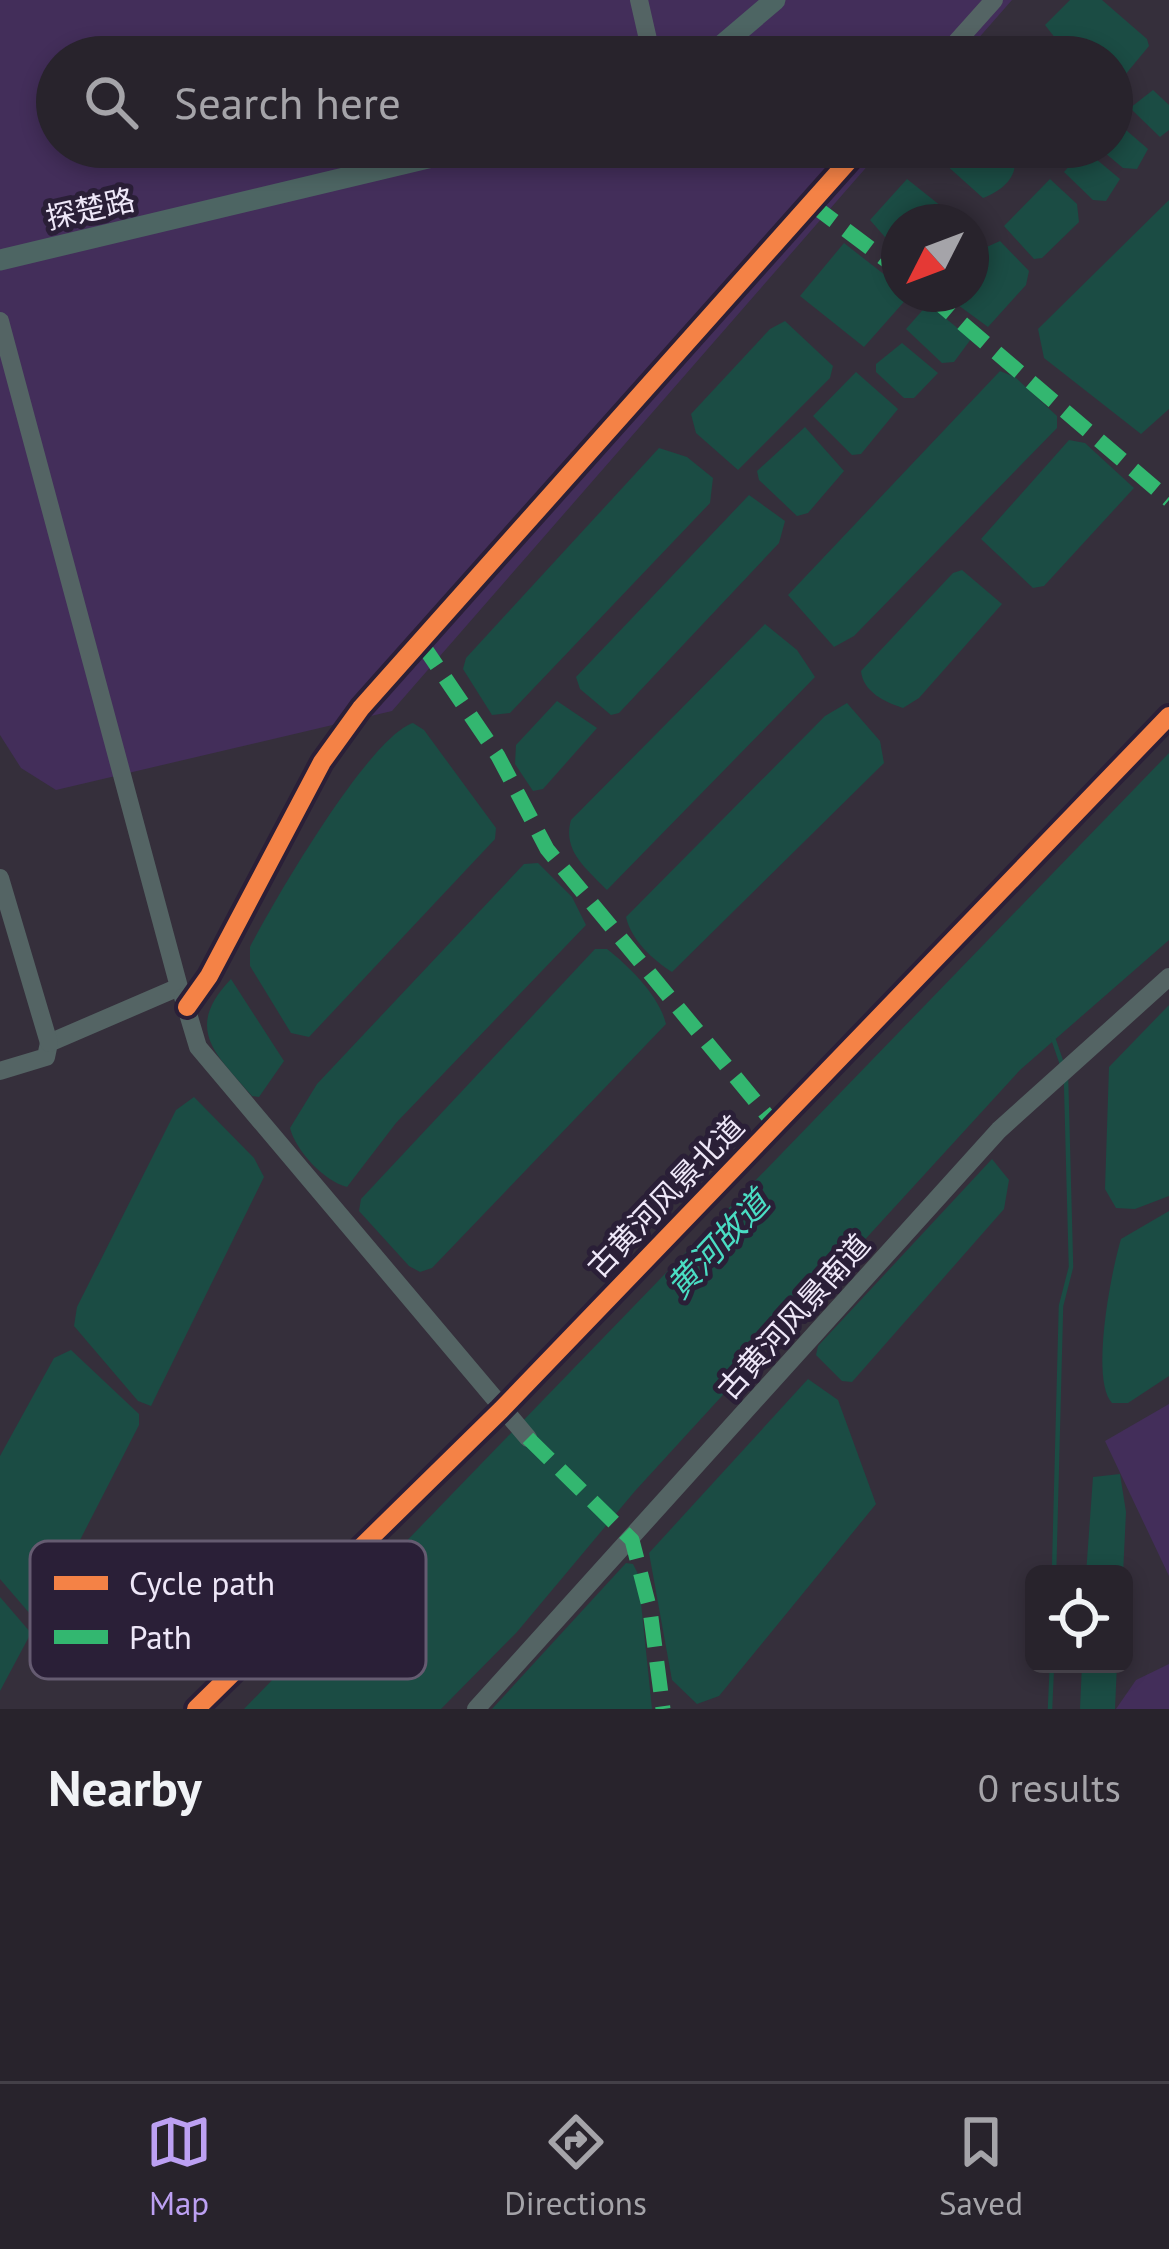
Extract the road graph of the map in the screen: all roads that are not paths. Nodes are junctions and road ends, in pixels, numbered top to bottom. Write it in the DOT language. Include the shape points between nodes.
graph roads {
  1 [pos="639,0"];
  2 [pos="775,0"];
  3 [pos="994,0"];
  4 [pos="647,36"];
  5 [pos="733,36"];
  6 [pos="962,36"];
  7 [pos="386,168"];
  8 [pos="842,168"];
  9 [pos="0,260"];
  10 [pos="0,321"];
  11 [pos="1169,716"];
  12 [pos="0,878"];
  13 [pos="1169,977"];
  14 [pos="179,987"];
  15 [pos="187,1007"];
  16 [pos="49,1043"];
  17 [pos="0,1071"];
  18 [pos="501,1410"];
  19 [pos="528,1438"];
  20 [pos="367,1541"];
  21 [pos="227,1679"];
  22 [pos="196,1709"];
  23 [pos="476,1709"];
  1 -- 4 [label="street"];
  2 -- 5 [label="main road"];
  3 -- 6 [label="street"];
  7 -- 9 [label="main road, 探楚路"];
  8 -- 15 [label="street" via="361,708 322,762"];
  10 -- 14 [label="street"];
  11 -- 18 [label="street, 古黄河风景北道"];
  12 -- 16 [label="street"];
  13 -- 23 [label="street, 古黄河风景南道" via="999,1130"];
  14 -- 15 [label="street"];
  14 -- 16 [label="street"];
  15 -- 18 [label="street" via="198,1047"];
  16 -- 17 [label="street" via="46,1057"];
  18 -- 19 [label="street"];
  18 -- 20 [label="street, 古黄河风景北道"];
  21 -- 22 [label="street, 古黄河风景北道"];
}
